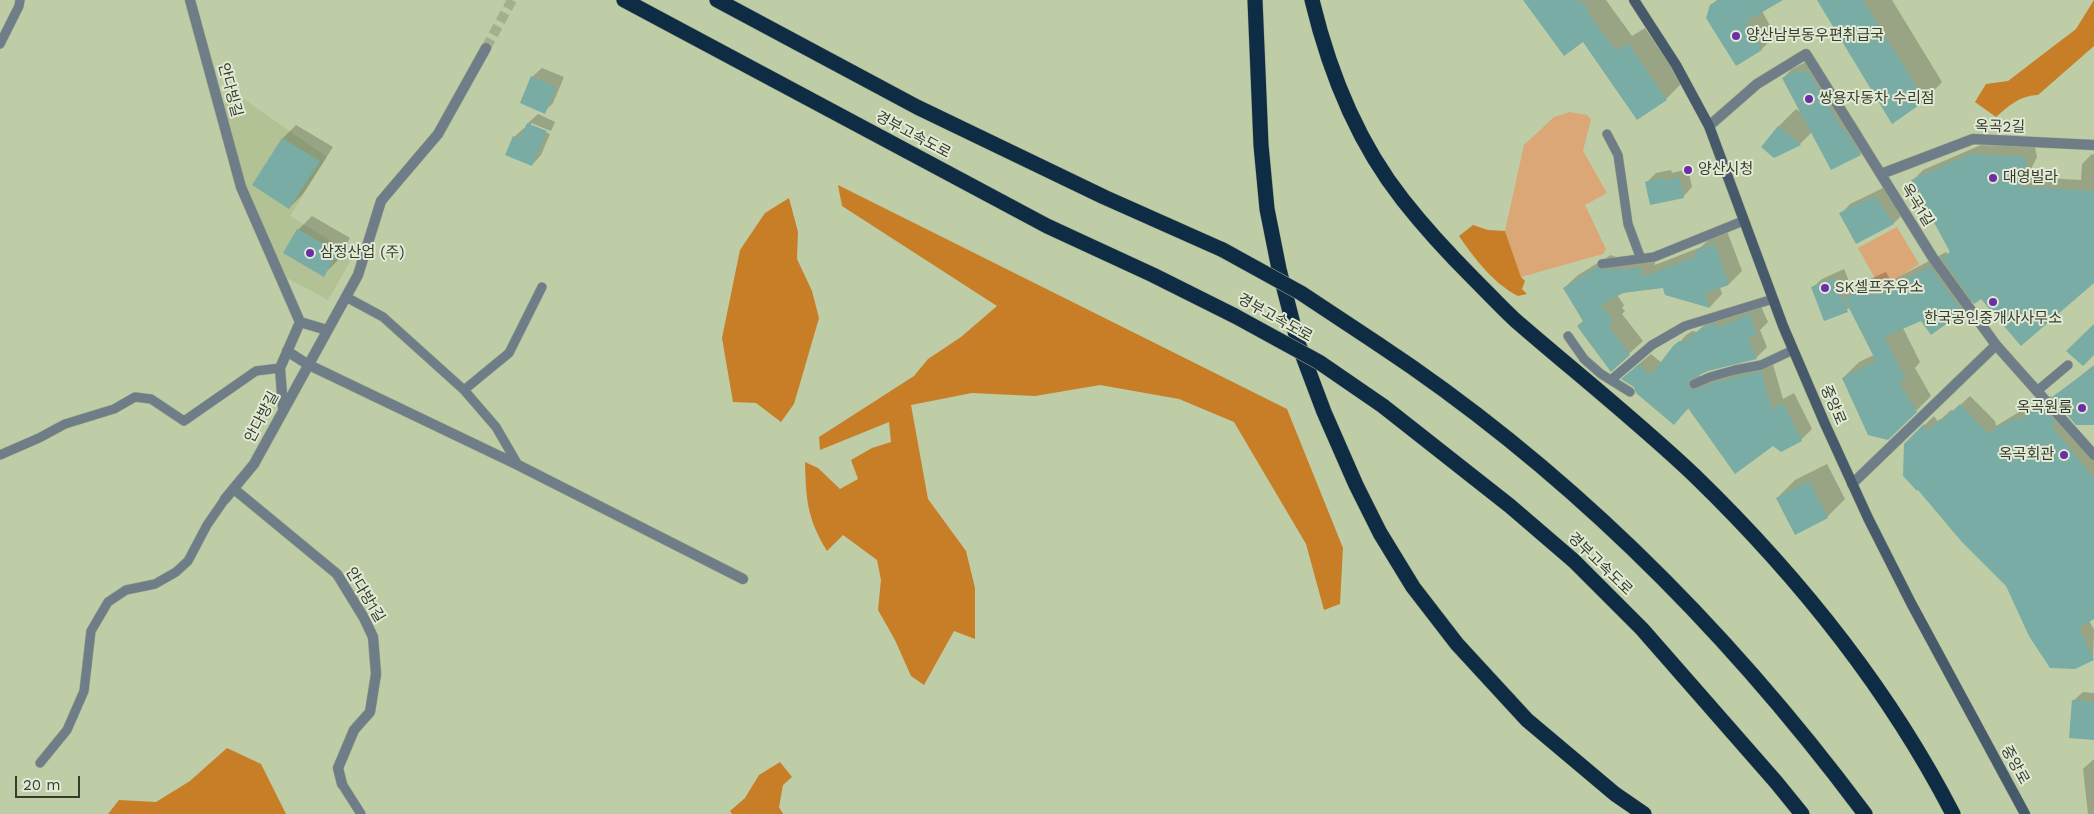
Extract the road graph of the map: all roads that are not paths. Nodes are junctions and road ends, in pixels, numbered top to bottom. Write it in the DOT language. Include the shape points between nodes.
graph roads {
  1 [pos="20,0"];
  2 [pos="190,0"];
  3 [pos="624,0"];
  4 [pos="717,0"];
  5 [pos="1255,0"];
  6 [pos="1312,0"];
  7 [pos="1634,0"];
  8 [pos="0,44"];
  9 [pos="486,48"];
  10 [pos="1709,126"];
  11 [pos="1607,134"];
  12 [pos="2094,146"];
  13 [pos="1881,174"];
  14 [pos="1743,221"];
  15 [pos="1641,259"];
  16 [pos="1602,264"];
  17 [pos="542,287"];
  18 [pos="346,296"];
  19 [pos="1773,299"];
  20 [pos="300,322"];
  21 [pos="327,330"];
  22 [pos="1568,336"];
  23 [pos="1996,345"];
  24 [pos="1794,350"];
  25 [pos="287,351"];
  26 [pos="307,364"];
  27 [pos="2068,365"];
  28 [pos="280,368"];
  29 [pos="1612,380"];
  30 [pos="1694,384"];
  31 [pos="464,390"];
  32 [pos="2037,391"];
  33 [pos="1630,392"];
  34 [pos="283,409"];
  35 [pos="0,455"];
  36 [pos="2094,455"];
  37 [pos="518,465"];
  38 [pos="1852,484"];
  39 [pos="234,489"];
  40 [pos="225,500"];
  41 [pos="743,579"];
  42 [pos="40,763"];
  43 [pos="342,784"];
  44 [pos="361,814"];
  45 [pos="1644,814"];
  46 [pos="1802,814"];
  47 [pos="1865,814"];
  48 [pos="1954,814"];
  49 [pos="2025,814"];
  1 -- 8 [label="lane"];
  2 -- 20 [label="street, 안다빙길" via="241,187"];
  3 -- 46 [label="highway, 경부고속도로, bridge" via="1047,226 1236,316 1319,362 1383,406 1574,561 1642,629"];
  4 -- 47 [label="highway, 경부고속도로, bridge" via="916,107 1223,250 1302,293 1430,379 1498,430 1648,563 1751,675"];
  5 -- 45 [label="highway" via="1261,145 1267,209 1278,269 1298,343 1356,485 1413,587 1457,644 1528,720 1615,794"];
  6 -- 48 [label="highway" via="1322,40 1341,91 1371,152 1402,199 1446,251 1514,319 1685,467 1782,566 1875,682"];
  7 -- 10 [label="main road, 중앙로" via="1676,64"];
  9 -- 18 [label="street, 안다방길" via="438,134 381,200 358,275"];
  10 -- 13 [label="street, 옥곡1길" via="1757,84 1806,54"];
  10 -- 14 [label="main road, 중앙로"];
  11 -- 15 [label="lane" via="1618,155 1628,224"];
  12 -- 13 [label="street, 옥곡2길" via="1973,139"];
  13 -- 23 [label="street, 옥곡1길" via="1933,258"];
  14 -- 15 [label="lane" via="1654,257"];
  14 -- 19 [label="main road, 중앙로"];
  15 -- 16 [label="lane"];
  17 -- 31 [label="lane" via="508,353"];
  18 -- 21 [label="street, 안다방길"];
  18 -- 31 [label="lane" via="383,317"];
  19 -- 24 [label="main road, 중앙로"];
  19 -- 29 [label="lane" via="1685,326 1652,345"];
  20 -- 21 [label="street"];
  20 -- 25 [label="street"];
  21 -- 26 [label="street, 안다방길"];
  22 -- 29 [label="lane" via="1584,358"];
  23 -- 32 [label="street, 옥곡1길"];
  23 -- 38 [label="street"];
  24 -- 30 [label="lane" via="1761,365"];
  24 -- 38 [label="main road, 중앙로"];
  25 -- 26 [label="street"];
  25 -- 28 [label="street"];
  26 -- 34 [label="street, 안다방길"];
  26 -- 37 [label="street"];
  27 -- 32 [label="lane"];
  28 -- 34 [label="street"];
  28 -- 35 [label="lane, 안다방길" via="256,371 184,421 151,399 135,397 114,409 65,424"];
  29 -- 33 [label="lane"];
  31 -- 37 [label="lane" via="496,427"];
  32 -- 36 [label="street, 옥곡1길"];
  34 -- 39 [label="street, 안다방길" via="254,464"];
  37 -- 41 [label="street"];
  38 -- 49 [label="main road, 중앙로" via="1911,603"];
  39 -- 40 [label="street, 안다방길"];
  39 -- 43 [label="street, 안다방1길" via="336,574 373,637 376,674 370,712 354,730 338,768"];
  40 -- 42 [label="lane, 안다방길" via="207,525 188,562 155,584 126,590 108,602 91,631 84,691 67,730"];
  43 -- 44 [label="lane"];
}
